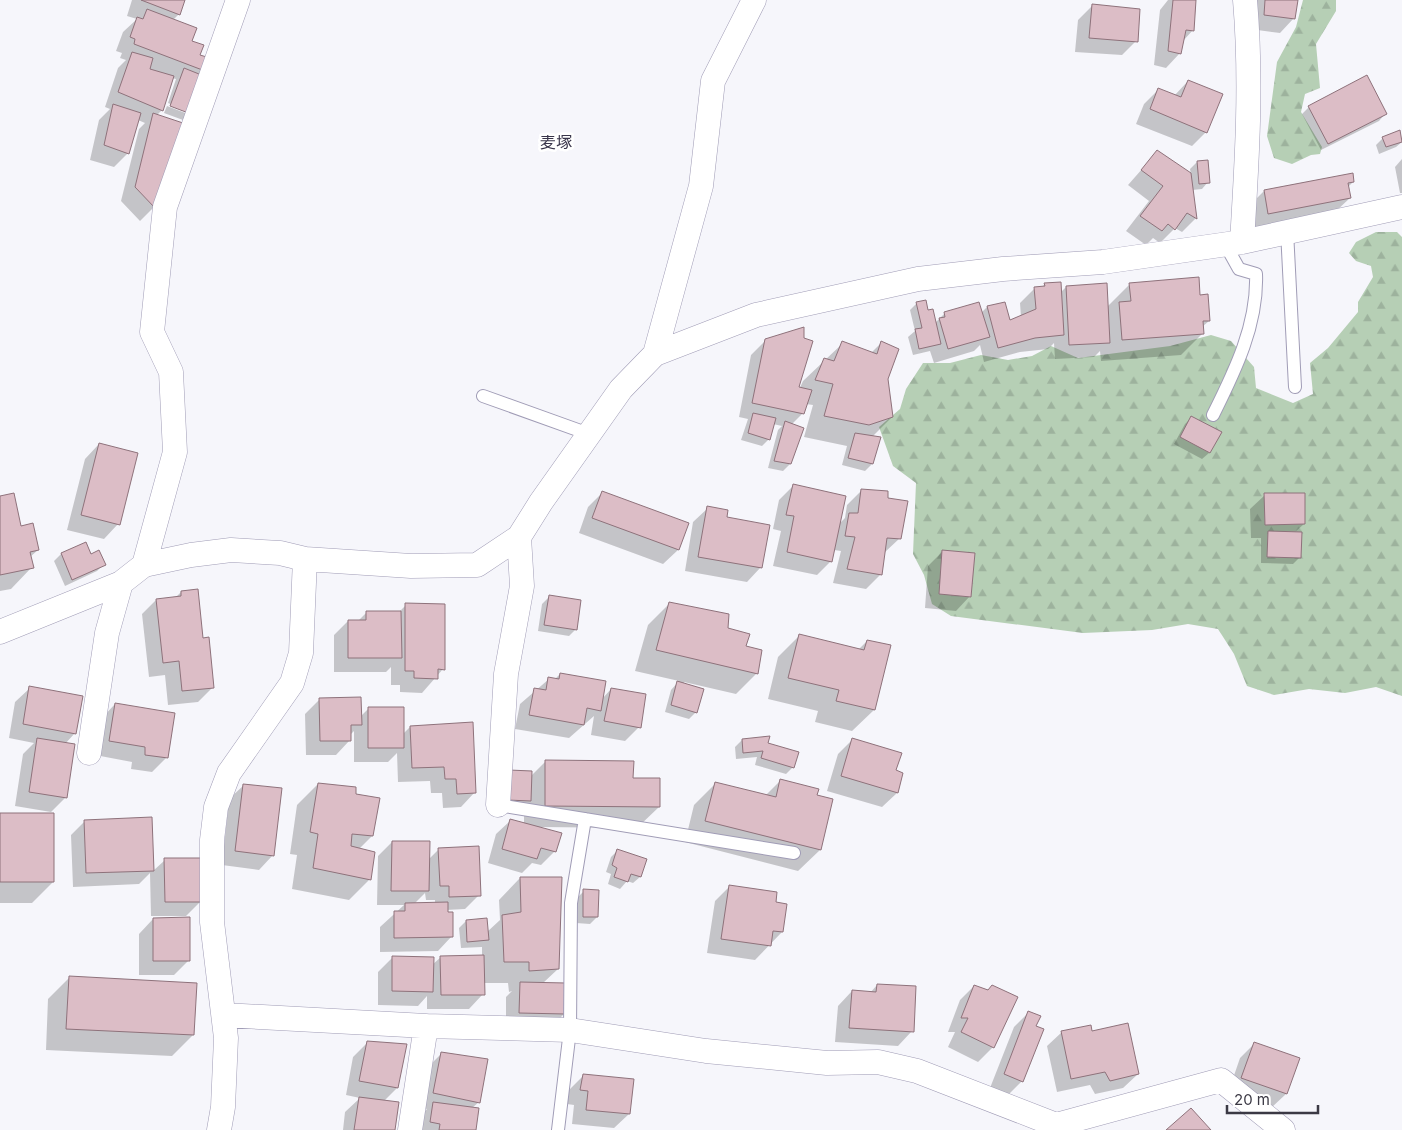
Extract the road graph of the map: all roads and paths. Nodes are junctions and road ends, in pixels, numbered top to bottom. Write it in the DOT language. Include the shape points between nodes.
graph roads {
  1 [pos="238,0"];
  2 [pos="754,0"];
  3 [pos="1245,0"];
  4 [pos="1402,207"];
  5 [pos="1287,231"];
  6 [pos="1233,243"];
  7 [pos="655,354"];
  8 [pos="1295,387"];
  9 [pos="484,396"];
  10 [pos="1213,415"];
  11 [pos="589,434"];
  12 [pos="519,537"];
  13 [pos="306,559"];
  14 [pos="144,565"];
  15 [pos="121,583"];
  16 [pos="0,632"];
  17 [pos="89,753"];
  18 [pos="498,805"];
  19 [pos="586,819"];
  20 [pos="794,853"];
  21 [pos="224,1015"];
  22 [pos="426,1026"];
  23 [pos="570,1030"];
  24 [pos="219,1130"];
  25 [pos="410,1130"];
  26 [pos="558,1130"];
  27 [pos="1283,1130"];
  1 -- 14 [label="street" via="165,207 152,332 171,372 175,452"];
  2 -- 7 [label="street" via="713,81 701,186"];
  3 -- 6 [label="street" via="1250,113"];
  4 -- 5 [label="street"];
  5 -- 6 [label="street"];
  5 -- 8 [label="lane"];
  6 -- 7 [label="street" via="1103,262 918,279 756,315"];
  6 -- 10 [label="lane" via="1239,269 1256,274 1256,285 1250,328 1234,374"];
  7 -- 11 [label="street" via="620,389"];
  9 -- 11 [label="lane"];
  11 -- 12 [label="street"];
  12 -- 13 [label="street" via="477,565 411,566"];
  12 -- 18 [label="street" via="522,586 506,674"];
  13 -- 14 [label="street" via="280,553 231,550"];
  13 -- 21 [label="street" via="301,653 292,683 229,773 216,808 212,840 212,922"];
  14 -- 15 [label="street"];
  15 -- 16 [label="street"];
  15 -- 17 [label="street" via="106,633"];
  18 -- 19 [label="lane"];
  19 -- 20 [label="lane"];
  19 -- 23 [label="lane" via="571,903"];
  21 -- 22 [label="street"];
  21 -- 24 [label="street" via="223,1107"];
  22 -- 23 [label="street"];
  22 -- 25 [label="street"];
  23 -- 26 [label="lane"];
  23 -- 27 [label="street" via="706,1051 827,1064 878,1062 917,1071 1056,1124 1221,1080"];
}
